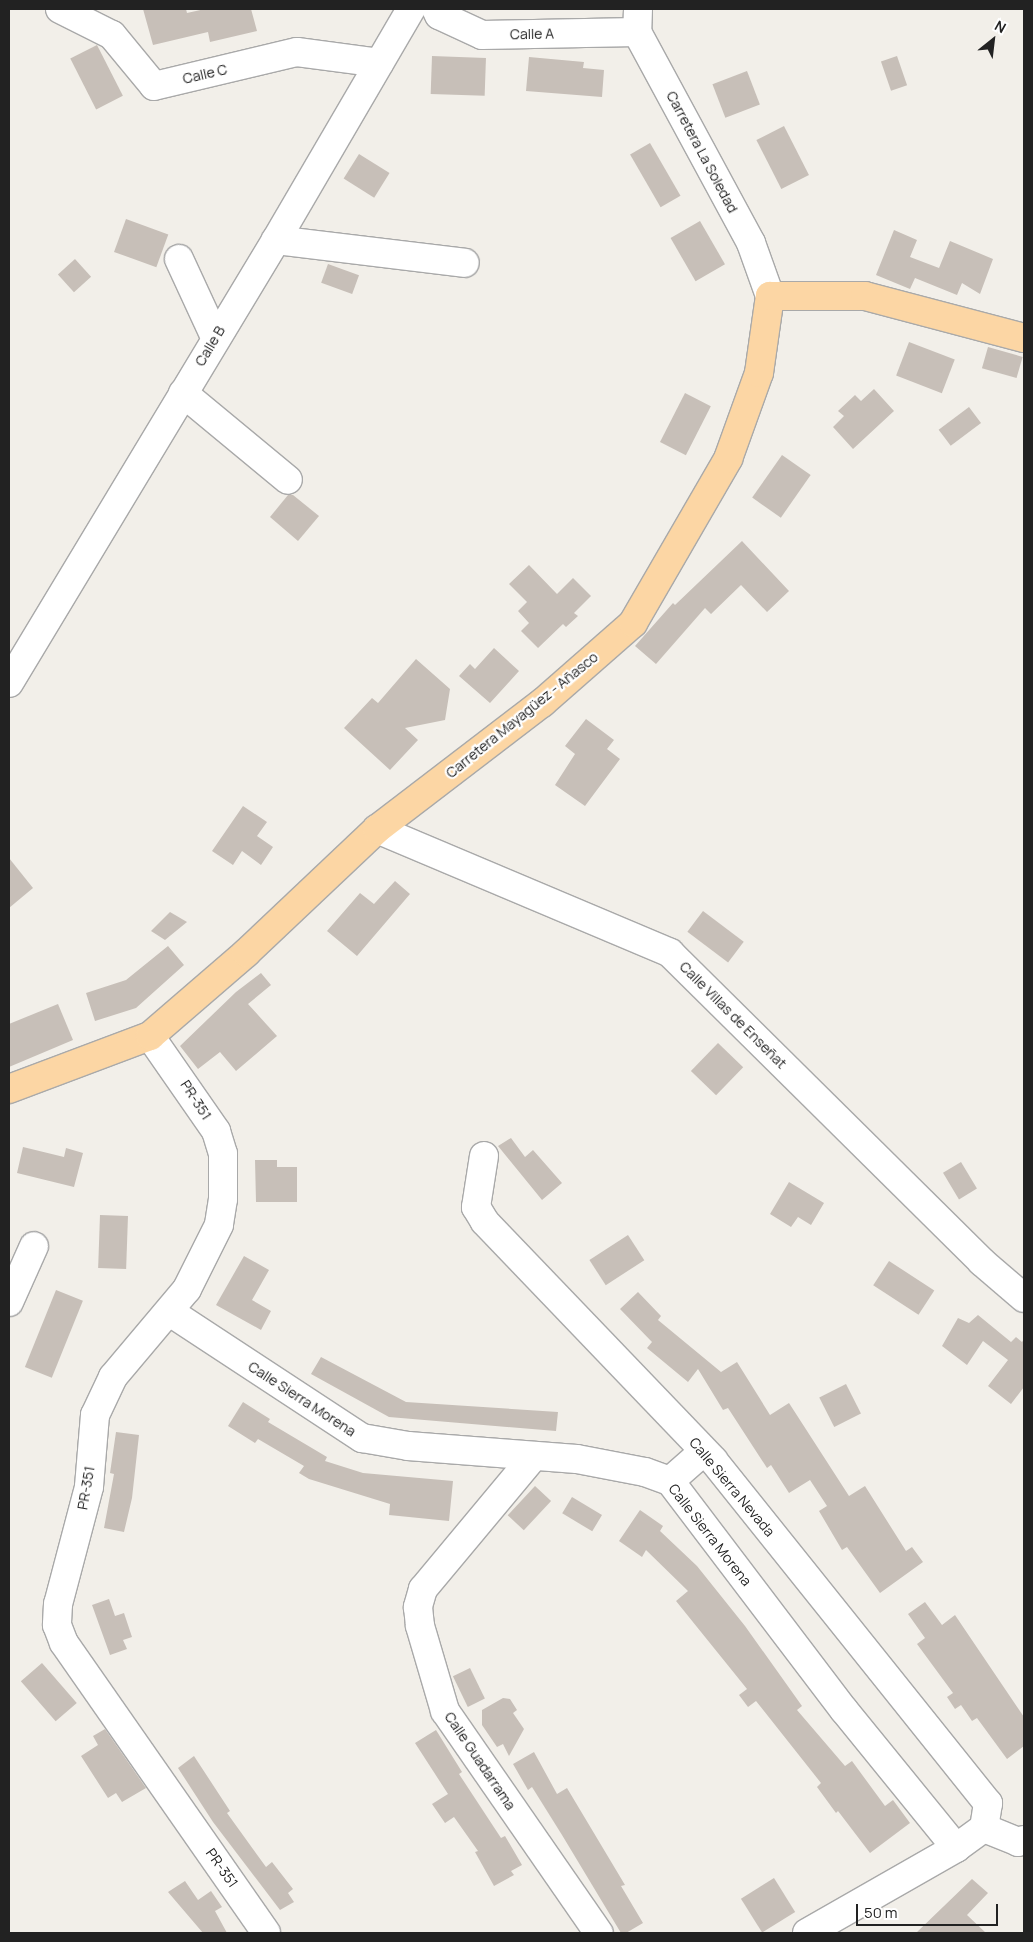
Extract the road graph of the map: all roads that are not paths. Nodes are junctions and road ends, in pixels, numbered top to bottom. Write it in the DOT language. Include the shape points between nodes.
graph roads {
  1 [pos="60,9"];
  2 [pos="411,9"];
  3 [pos="436,9"];
  4 [pos="637,20"];
  5 [pos="379,63"];
  6 [pos="276,240"];
  7 [pos="180,259"];
  8 [pos="465,263"];
  9 [pos="770,296"];
  10 [pos="215,337"];
  11 [pos="1024,338"];
  12 [pos="183,393"];
  13 [pos="288,480"];
  14 [pos="9,683"];
  15 [pos="377,829"];
  16 [pos="150,1036"];
  17 [pos="9,1089"];
  18 [pos="484,1156"];
  19 [pos="34,1246"];
  20 [pos="1024,1298"];
  21 [pos="9,1302"];
  22 [pos="170,1312"];
  23 [pos="704,1451"];
  24 [pos="533,1457"];
  25 [pos="670,1481"];
  26 [pos="984,1828"];
  27 [pos="1024,1840"];
  28 [pos="956,1848"];
  29 [pos="266,1933"];
  30 [pos="599,1933"];
  31 [pos="807,1933"];
  1 -- 5 [label="street, Calle C" via="112,35 154,86 297,52"];
  2 -- 5 [label="street, Calle B"];
  3 -- 4 [label="street, Calle A" via="439,15 482,35"];
  4 -- 9 [label="street, Carretera La Soledad" via="751,243"];
  5 -- 6 [label="street, Calle B"];
  6 -- 8 [label="street"];
  6 -- 10 [label="street, Calle B"];
  7 -- 10 [label="street"];
  9 -- 11 [label="main road" via="866,296"];
  9 -- 15 [label="main road, Carretera Mayagüez - Añasco" via="759,373 728,458 633,623 542,702"];
  10 -- 12 [label="street, Calle B"];
  12 -- 13 [label="street"];
  12 -- 14 [label="street, Calle B"];
  15 -- 16 [label="main road, Carretera Mayagüez - Añasco" via="246,954"];
  15 -- 20 [label="street, Calle Villas de Enseñat" via="670,953 982,1262"];
  16 -- 17 [label="main road, Carretera Mayagüez - Añasco"];
  16 -- 22 [label="street, PR-351 / PR-351" via="185,1081 216,1131 223,1162 223,1199 218,1225 187,1289"];
  18 -- 23 [label="street, Calle Sierra Nevada" via="476,1207 486,1222"];
  19 -- 21 [label="street"];
  22 -- 24 [label="street, Calle Sierra Morena" via="362,1438"];
  22 -- 29 [label="street, PR-351 / PR-351" via="113,1377 95,1415 88,1487 58,1604 56,1625 64,1644"];
  23 -- 25 [label="street"];
  23 -- 26 [label="street, Calle Sierra Nevada" via="988,1803"];
  24 -- 25 [label="street, Calle Sierra Morena" via="577,1459 645,1472"];
  24 -- 30 [label="street, Calle Guadarrama" via="423,1589 418,1607 420,1626 445,1711"];
  25 -- 28 [label="street, Calle Sierra Morena" via="844,1710"];
  26 -- 27 [label="street" via="1018,1842"];
  26 -- 28 [label="street"];
  28 -- 31 [label="street"];
}
